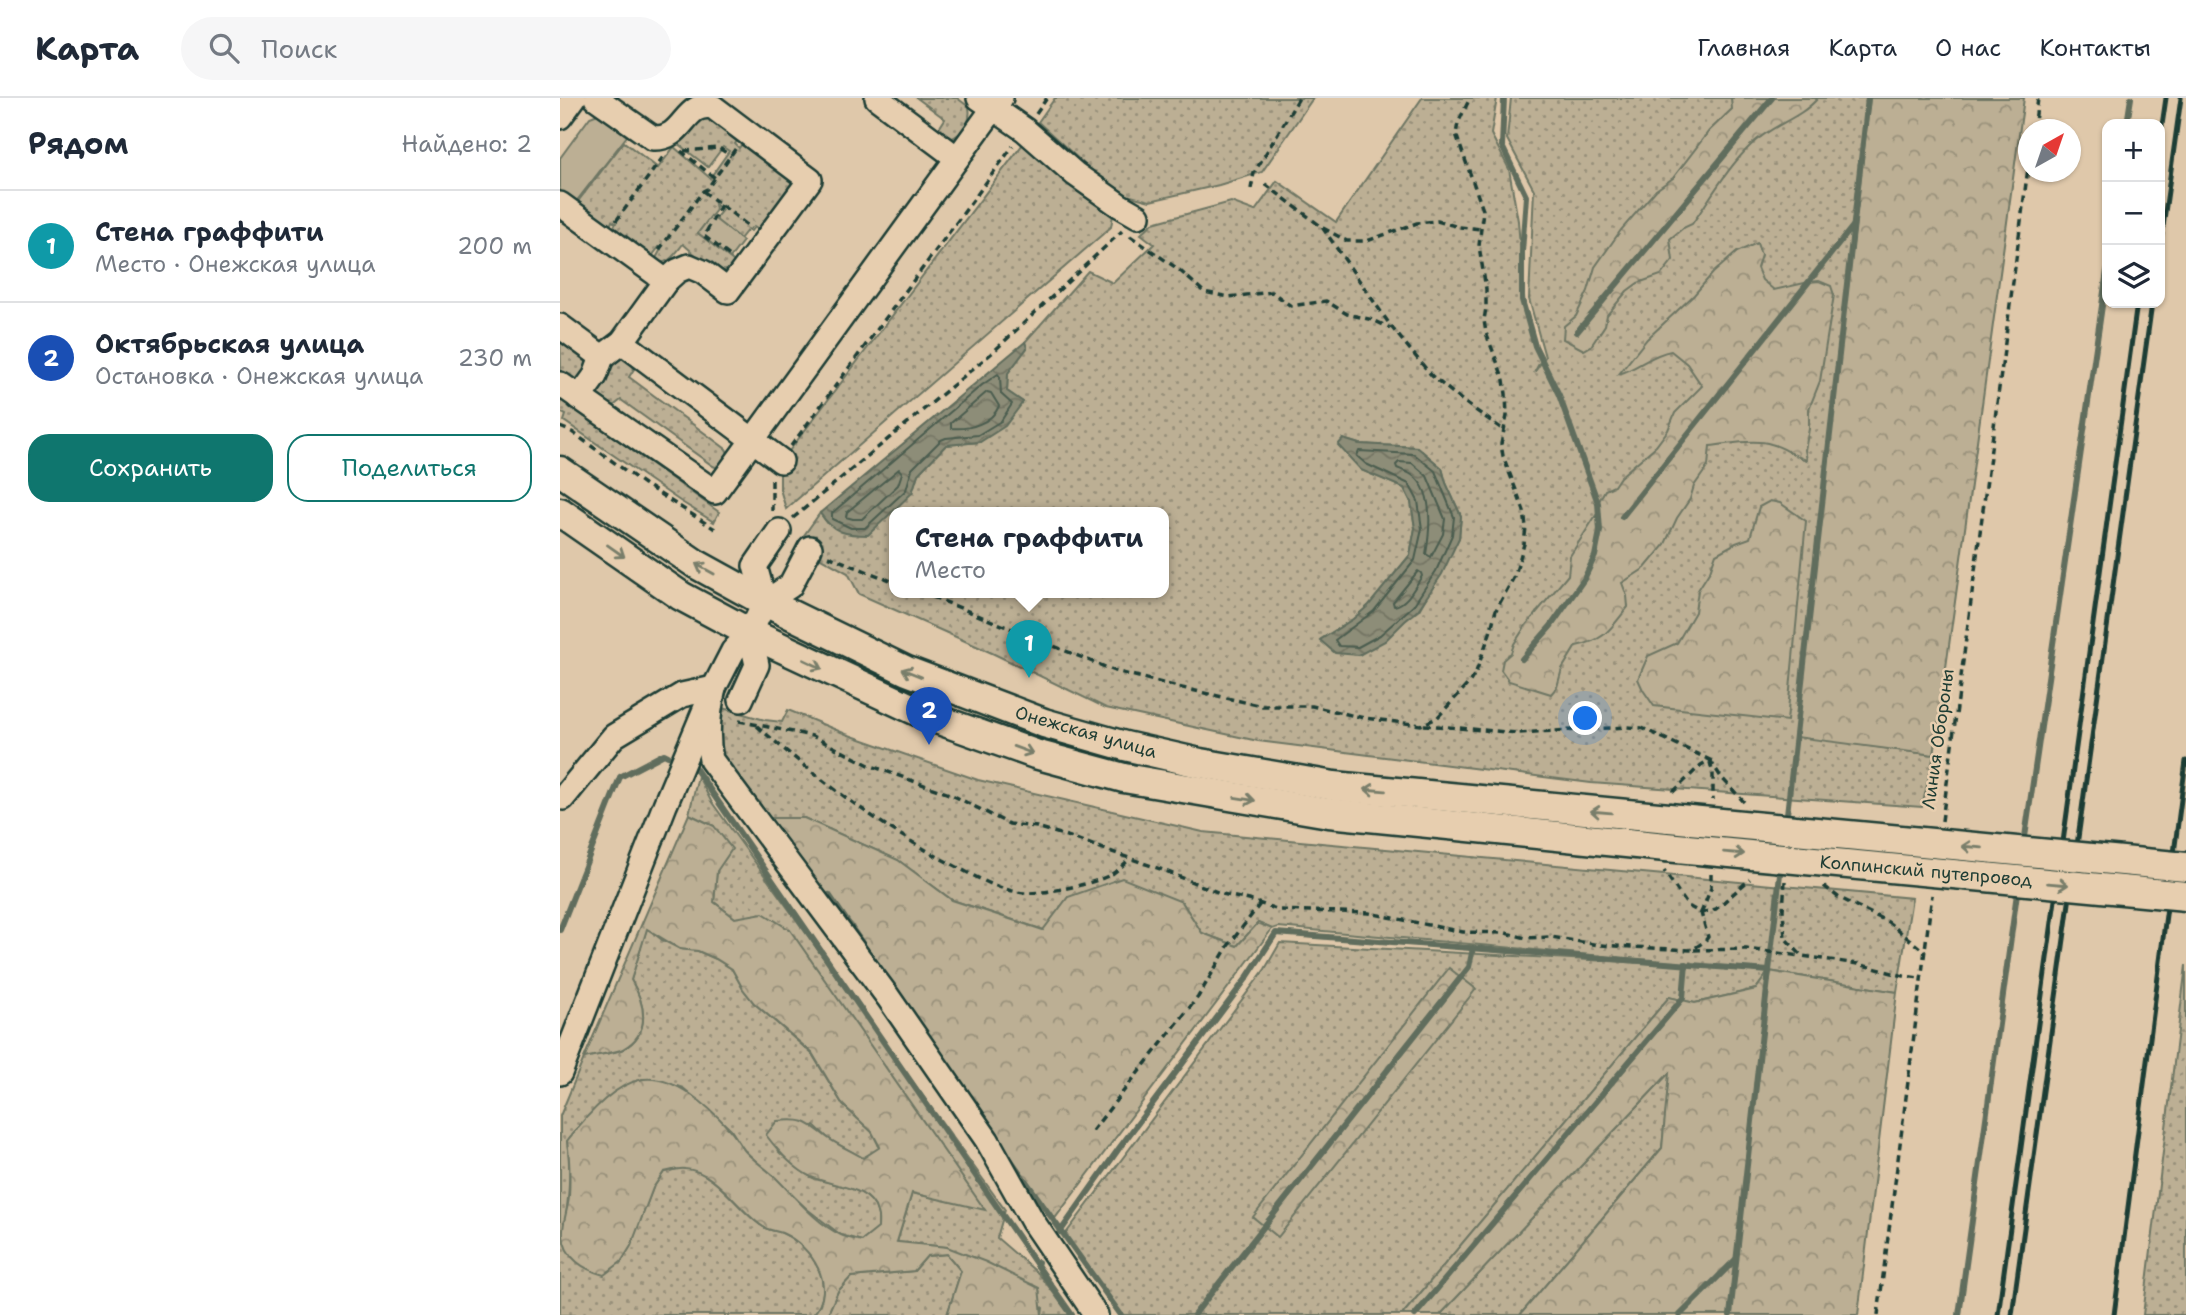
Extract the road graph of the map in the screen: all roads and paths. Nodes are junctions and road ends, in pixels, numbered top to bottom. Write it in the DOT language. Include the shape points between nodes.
graph roads {
  1 [pos="574,98"];
  2 [pos="596,98"];
  3 [pos="877,98"];
  4 [pos="1047,98"];
  5 [pos="1299,98"];
  6 [pos="1470,98"];
  7 [pos="2038,98"];
  8 [pos="991,101"];
  9 [pos="560,117"];
  10 [pos="2035,119"];
  11 [pos="1025,130"];
  12 [pos="747,133"];
  13 [pos="674,144"];
  14 [pos="731,156"];
  15 [pos="957,158"];
  16 [pos="715,177"];
  17 [pos="2026,182"];
  18 [pos="1265,184"];
  19 [pos="1251,190"];
  20 [pos="703,191"];
  21 [pos="560,204"];
  22 [pos="721,205"];
  23 [pos="1130,224"];
  24 [pos="1322,227"];
  25 [pos="1482,229"];
  26 [pos="605,236"];
  27 [pos="767,239"];
  28 [pos="646,267"];
  29 [pos="745,268"];
  30 [pos="666,281"];
  31 [pos="560,326"];
  32 [pos="1393,329"];
  33 [pos="622,342"];
  34 [pos="602,357"];
  35 [pos="560,384"];
  36 [pos="579,398"];
  37 [pos="560,427"];
  38 [pos="1504,430"];
  39 [pos="754,439"];
  40 [pos="781,461"];
  41 [pos="560,471"];
  42 [pos="560,512"];
  43 [pos="715,528"];
  44 [pos="779,531"];
  45 [pos="810,548"];
  46 [pos="889,580"];
  47 [pos="936,598"];
  48 [pos="765,602"];
  49 [pos="750,633"];
  50 [pos="714,688"];
  51 [pos="741,700"];
  52 [pos="708,714"];
  53 [pos="755,725"];
  54 [pos="1422,725"];
  55 [pos="563,798"];
  56 [pos="1670,809"];
  57 [pos="1941,829"];
  58 [pos="1665,857"];
  59 [pos="1130,859"];
  60 [pos="2186,867"];
  61 [pos="1785,878"];
  62 [pos="1820,883"];
  63 [pos="1933,884"];
  64 [pos="2186,895"];
  65 [pos="1260,904"];
  66 [pos="1692,950"];
  67 [pos="1924,952"];
  68 [pos="1802,956"];
  69 [pos="1921,978"];
  70 [pos="560,1073"];
  71 [pos="1092,1131"];
  72 [pos="1096,1315"];
  73 [pos="1878,1315"];
  1 -- 9 [label="street"];
  2 -- 13 [label="street" via="645,134"];
  3 -- 15 [label="street"];
  4 -- 11 [label="path"];
  5 -- 19 [label="path" via="1254,173"];
  6 -- 25 [label="path" via="1456,134 1483,210"];
  7 -- 10 [label="path"];
  8 -- 11 [label="street"];
  8 -- 15 [label="street"];
  11 -- 23 [label="street" via="1119,205"];
  11 -- 40 [label="path"];
  12 -- 13 [label="street" via="713,107 703,105 674,133"];
  12 -- 14 [label="path"];
  12 -- 27 [label="street" via="810,180"];
  13 -- 14 [label="path" via="719,148"];
  13 -- 16 [label="path"];
  13 -- 26 [label="path"];
  14 -- 16 [label="path"];
  15 -- 39 [label="street"];
  16 -- 20 [label="path"];
  17 -- 57 [label="path, Линия Обороны"];
  18 -- 24 [label="path"];
  20 -- 22 [label="path"];
  20 -- 28 [label="path"];
  21 -- 26 [label="street"];
  22 -- 27 [label="path"];
  22 -- 29 [label="path" via="704,236"];
  23 -- 32 [label="path" via="1204,292 1229,297 1272,292 1291,306 1326,301 1348,314"];
  23 -- 44 [label="path" via="993,352"];
  24 -- 25 [label="path" via="1347,241 1367,241 1417,223 1437,221"];
  24 -- 32 [label="path"];
  25 -- 38 [label="path" via="1484,320 1504,380"];
  26 -- 28 [label="street"];
  27 -- 29 [label="street"];
  28 -- 30 [label="street"];
  29 -- 30 [label="street" via="728,291 689,266"];
  30 -- 33 [label="street"];
  31 -- 34 [label="street"];
  32 -- 38 [label="path" via="1432,376"];
  33 -- 34 [label="street"];
  33 -- 39 [label="street"];
  34 -- 36 [label="street"];
  35 -- 36 [label="street"];
  36 -- 39 [label="street" via="715,492"];
  37 -- 43 [label="path"];
  38 -- 54 [label="path" via="1503,456 1526,527 1520,561 1469,683 1437,718"];
  39 -- 40 [label="street"];
  40 -- 44 [label="path" via="771,483 772,516"];
  48 -- 41 [label="main road, Онежская улица, one-way" via="696,564"];
  42 -- 49 [label="main road, Онежская улица, one-way" via="681,596"];
  44 -- 48 [label="street" via="755,566"];
  45 -- 46 [label="path"];
  45 -- 48 [label="street" via="790,586"];
  47 -- 54 [label="path" via="1115,671 1262,706 1312,706"];
  48 -- 49 [label="street"];
  56 -- 48 [label="main road, Онежская улица, one-way" via="1334,786 1125,746 1044,723 908,671"];
  49 -- 50 [label="street" via="733,651"];
  49 -- 51 [label="street" via="757,665"];
  49 -- 58 [label="main road, Онежская улица, one-way" via="928,716 1035,754 1124,778 1329,813"];
  50 -- 52 [label="street"];
  50 -- 55 [label="street" via="682,695 614,736"];
  50 -- 70 [label="street"];
  52 -- 53 [label="path"];
  52 -- 72 [label="street" via="711,760 888,997 987,1140 1032,1222"];
  53 -- 59 [label="path" via="812,736 1009,824 1037,827"];
  53 -- 59 [label="path" via="858,805 943,860 990,884 1024,893 1060,890 1112,874"];
  54 -- 56 [label="path" via="1518,733 1642,728 1710,760 1671,792"];
  60 -- 56 [label="main road, Колпинский путепровод, one-way, bridge"];
  58 -- 64 [label="main road, Колпинский путепровод, one-way, bridge"];
  58 -- 66 [label="path" via="1664,872 1688,906 1701,913 1706,925 1708,937"];
  59 -- 65 [label="path"];
  61 -- 68 [label="path" via="1785,938"];
  62 -- 67 [label="path" via="1888,922"];
  63 -- 67 [label="path"];
  65 -- 66 [label="path" via="1279,911 1369,913 1463,932"];
  65 -- 71 [label="path" via="1198,997"];
  66 -- 68 [label="path"];
  67 -- 69 [label="path"];
  68 -- 69 [label="path"];
  69 -- 73 [label="path"];
}
